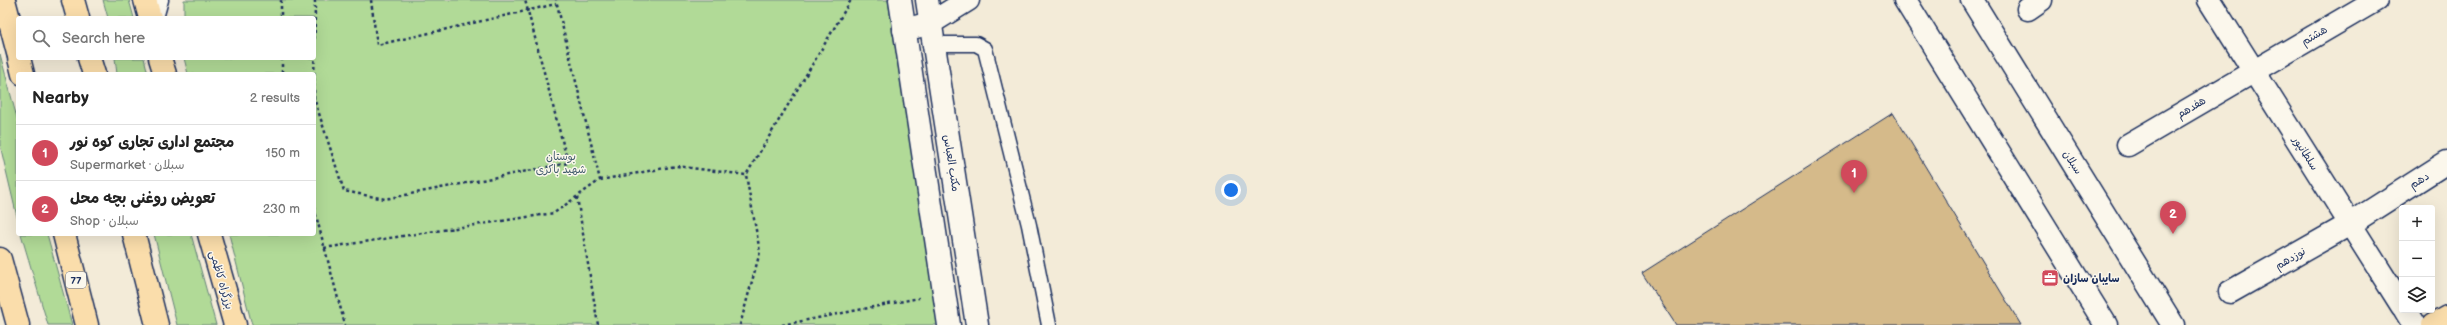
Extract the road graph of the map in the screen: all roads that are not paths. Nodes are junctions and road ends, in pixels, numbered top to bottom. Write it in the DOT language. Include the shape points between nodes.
graph roads {
  1 [pos="4,0"];
  2 [pos="73,0"];
  3 [pos="82,0"];
  4 [pos="145,0"];
  5 [pos="161,0"];
  6 [pos="900,0"];
  7 [pos="927,0"];
  8 [pos="968,0"];
  9 [pos="1905,0"];
  10 [pos="1972,0"];
  11 [pos="2209,0"];
  12 [pos="2376,0"];
  13 [pos="77,16"];
  14 [pos="84,16"];
  15 [pos="149,16"];
  16 [pos="157,16"];
  17 [pos="904,30"];
  18 [pos="932,34"];
  19 [pos="16,45"];
  20 [pos="20,60"];
  21 [pos="90,60"];
  22 [pos="161,60"];
  23 [pos="2253,70"];
  24 [pos="22,72"];
  25 [pos="94,72"];
  26 [pos="164,72"];
  27 [pos="2128,145"];
  28 [pos="2447,162"];
  29 [pos="2350,224"];
  30 [pos="65,236"];
  31 [pos="135,236"];
  32 [pos="211,236"];
  33 [pos="0,261"];
  34 [pos="2230,292"];
  35 [pos="2399,301"];
  36 [pos="2407,313"];
  37 [pos="2447,317"];
  38 [pos="18,325"];
  39 [pos="87,325"];
  40 [pos="157,325"];
  41 [pos="235,325"];
  42 [pos="949,325"];
  43 [pos="977,325"];
  44 [pos="1049,325"];
  45 [pos="2106,325"];
  46 [pos="2173,325"];
  47 [pos="2414,325"];
  48 [pos="2433,325"];
  1 -- 19 [label="main road"];
  2 -- 13 [label="main road"];
  3 -- 14 [label="main road"];
  4 -- 15 [label="main road"];
  5 -- 16 [label="lane"];
  6 -- 17 [label="street"];
  7 -- 18 [label="street, مکتب العباس"];
  8 -- 18 [label="street"];
  9 -- 45 [label="street"];
  10 -- 46 [label="street, سبلان"];
  11 -- 23 [label="street, سلطانپور"];
  12 -- 23 [label="street, هشتم"];
  17 -- 18 [label="street"];
  17 -- 42 [label="street"];
  18 -- 43 [label="street, مکتب العباس"];
  18 -- 44 [label="lane" via="976,44 986,49 1030,225"];
  20 -- 24 [label="main road"];
  21 -- 25 [label="main road"];
  22 -- 26 [label="main road"];
  23 -- 27 [label="street, هفدهم"];
  23 -- 29 [label="street, سلطانپور"];
  28 -- 29 [label="street, دهم"];
  29 -- 34 [label="street, نوزدهم"];
  29 -- 35 [label="street, سلطانپور"];
  30 -- 39 [label="main road, 77"];
  31 -- 40 [label="main road"];
  32 -- 41 [label="main road, بزرگراه کاظمی"];
  33 -- 38 [label="main road"];
  36 -- 47 [label="street"];
  37 -- 48 [label="main road"];
}
